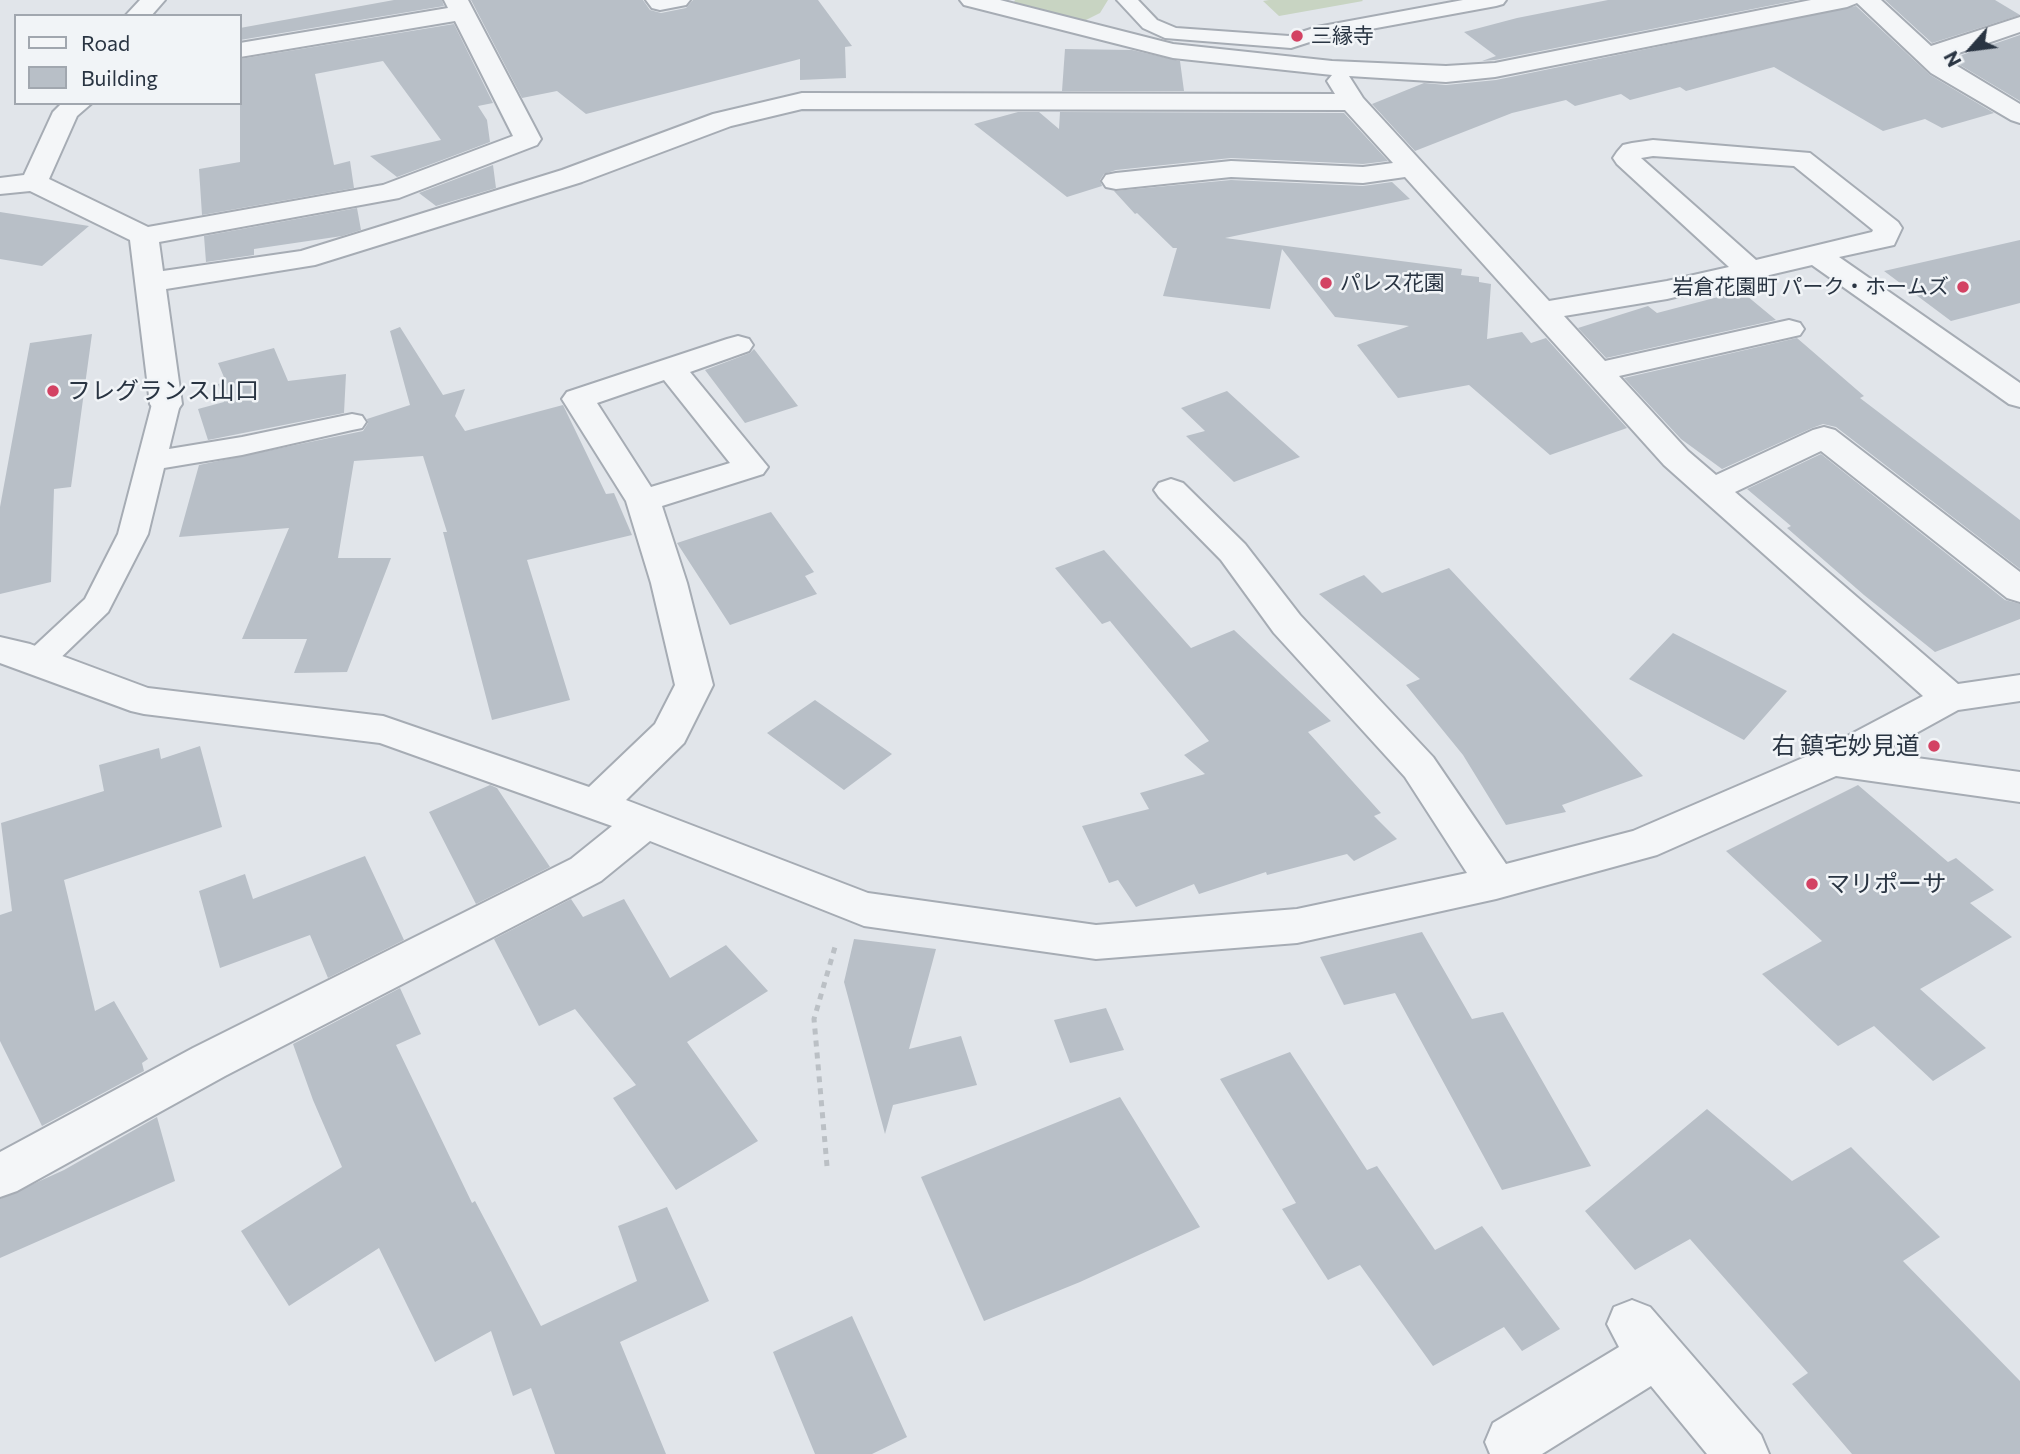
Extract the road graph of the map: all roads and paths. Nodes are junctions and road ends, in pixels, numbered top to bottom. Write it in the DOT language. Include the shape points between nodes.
graph roads {
  1 [pos="153,0"];
  2 [pos="658,0"];
  3 [pos="678,0"];
  4 [pos="972,0"];
  5 [pos="1127,0"];
  6 [pos="1496,0"];
  7 [pos="1847,0"];
  8 [pos="1867,0"];
  9 [pos="459,7"];
  10 [pos="139,14"];
  11 [pos="2020,24"];
  12 [pos="1291,42"];
  13 [pos="242,50"];
  14 [pos="1929,55"];
  15 [pos="1325,67"];
  16 [pos="1352,102"];
  17 [pos="76,105"];
  18 [pos="2020,115"];
  19 [pos="1412,168"];
  20 [pos="34,182"];
  21 [pos="1138,184"];
  22 [pos="0,186"];
  23 [pos="144,236"];
  24 [pos="1816,255"];
  25 [pos="1750,271"];
  26 [pos="150,282"];
  27 [pos="1542,311"];
  28 [pos="1789,329"];
  29 [pos="738,345"];
  30 [pos="670,368"];
  31 [pos="1597,372"];
  32 [pos="2020,397"];
  33 [pos="166,404"];
  34 [pos="352,422"];
  35 [pos="152,461"];
  36 [pos="1171,490"];
  37 [pos="1712,490"];
  38 [pos="643,501"];
  39 [pos="2020,590"];
  40 [pos="0,650"];
  41 [pos="38,661"];
  42 [pos="2020,688"];
  43 [pos="1950,698"];
  44 [pos="1833,761"];
  45 [pos="2020,787"];
  46 [pos="595,805"];
  47 [pos="645,822"];
  48 [pos="1496,883"];
  49 [pos="848,902"];
  50 [pos="827,1166"];
  51 [pos="0,1176"];
  52 [pos="1512,1442"];
  53 [pos="1742,1454"];
  1 -- 10 [label="street"];
  2 -- 3 [label="street"];
  4 -- 15 [label="street" via="1173,51"];
  5 -- 12 [label="lane" via="1150,24 1172,34"];
  6 -- 12 [label="lane" via="1317,33"];
  7 -- 15 [label="street" via="1495,70 1433,74"];
  8 -- 14 [label="street"];
  9 -- 13 [label="street"];
  9 -- 23 [label="street" via="527,139 389,192"];
  11 -- 14 [label="street"];
  12 -- 15 [label="lane"];
  14 -- 18 [label="street" via="1940,68"];
  15 -- 16 [label="street"];
  16 -- 19 [label="street"];
  16 -- 26 [label="street" via="802,101 722,120 572,176 305,259"];
  17 -- 20 [label="street" via="66,112"];
  19 -- 21 [label="street" via="1363,175 1231,169"];
  19 -- 27 [label="street"];
  20 -- 22 [label="street"];
  20 -- 23 [label="street"];
  23 -- 26 [label="street"];
  24 -- 25 [label="street"];
  24 -- 25 [label="street" via="1884,239 1888,228 1801,159 1653,148 1632,151 1626,158"];
  24 -- 32 [label="street"];
  25 -- 27 [label="street"];
  26 -- 33 [label="street"];
  27 -- 31 [label="street"];
  28 -- 31 [label="street"];
  29 -- 30 [label="street"];
  30 -- 38 [label="street" via="578,398"];
  30 -- 38 [label="street" via="751,467"];
  31 -- 37 [label="street" via="1675,458"];
  33 -- 35 [label="lane"];
  34 -- 35 [label="lane"];
  35 -- 41 [label="lane" via="133,534 97,605"];
  36 -- 48 [label="street" via="1233,552 1287,624 1419,767"];
  37 -- 39 [label="street" via="1824,437"];
  37 -- 43 [label="street"];
  38 -- 46 [label="street" via="694,685 670,733"];
  40 -- 41 [label="street"];
  41 -- 46 [label="street" via="144,701 383,730"];
  42 -- 43 [label="street"];
  43 -- 44 [label="street"];
  44 -- 45 [label="street"];
  44 -- 48 [label="street" via="1643,844"];
  46 -- 47 [label="street"];
  47 -- 49 [label="street"];
  47 -- 51 [label="street" via="586,870 209,1062"];
  48 -- 49 [label="street" via="1297,926 1096,942 864,909"];
  49 -- 50 [label="path" via="814,1019"];
  52 -- 53 [label="street" via="1644,1338"];
}
